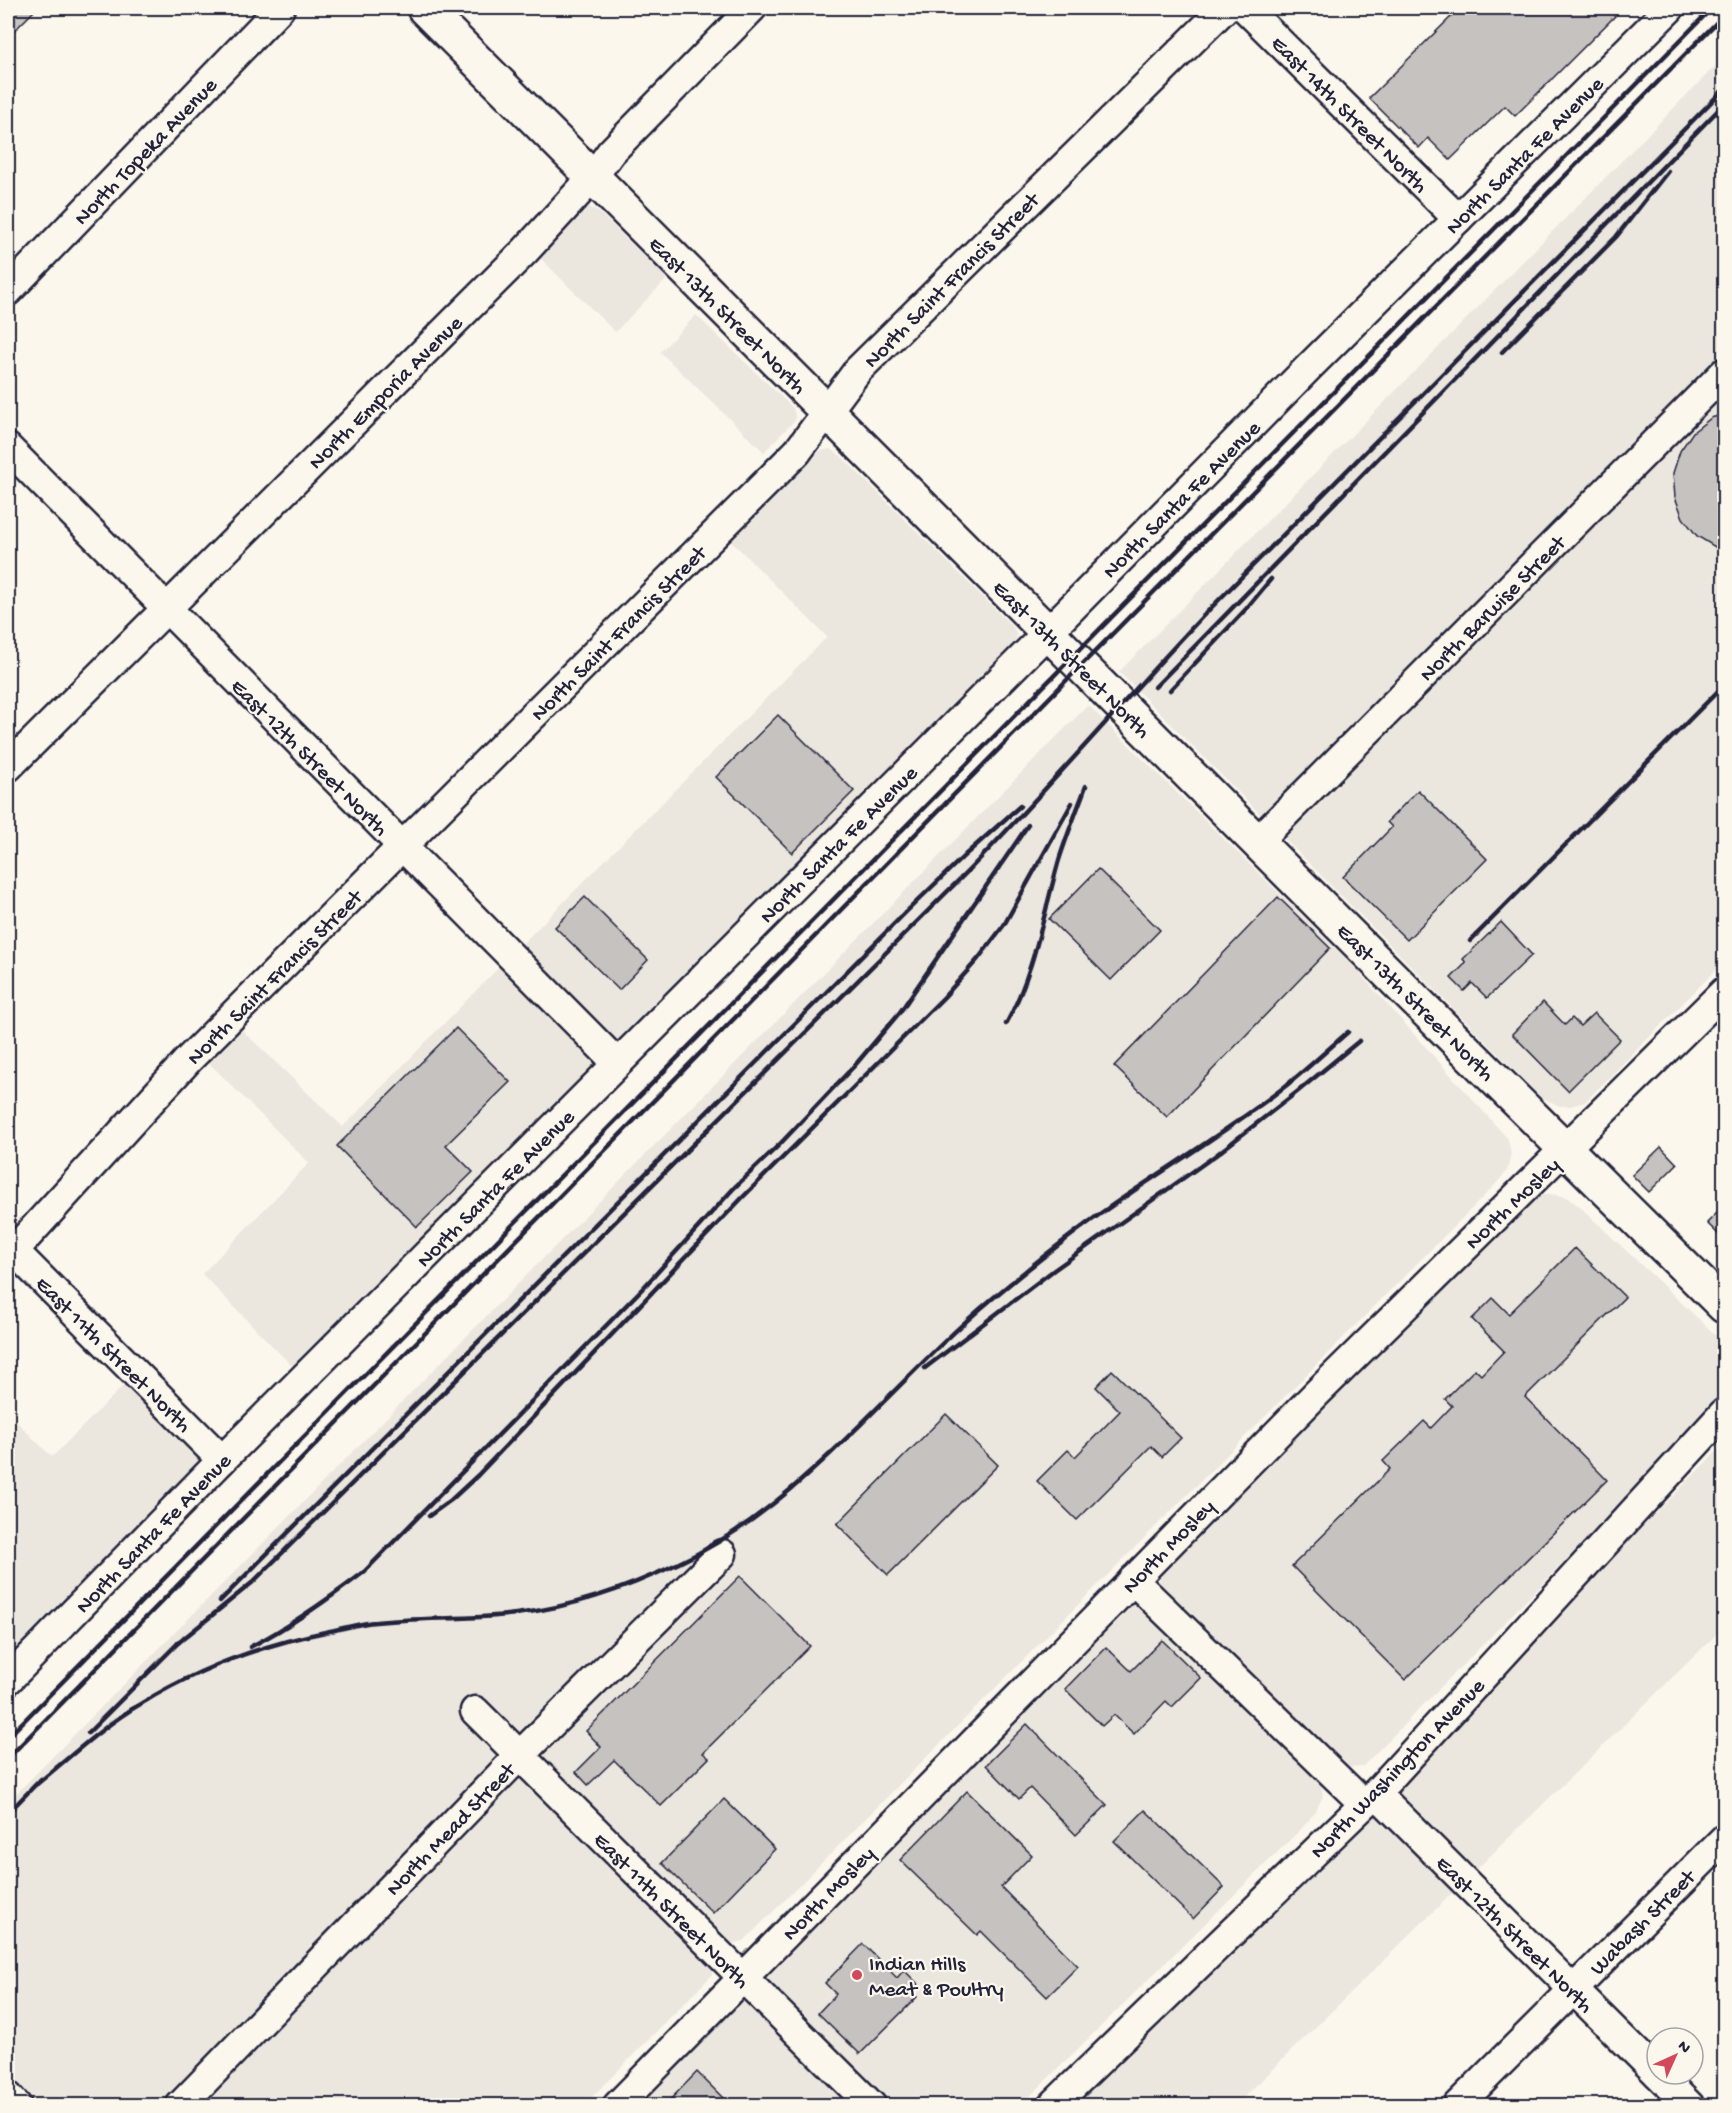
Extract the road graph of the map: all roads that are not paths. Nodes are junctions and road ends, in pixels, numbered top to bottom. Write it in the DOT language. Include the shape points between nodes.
graph roads {
  1 [pos="280,8"];
  2 [pos="424,8"];
  3 [pos="752,8"];
  4 [pos="1225,8"];
  5 [pos="1245,8"];
  6 [pos="1670,8"];
  7 [pos="592,178"];
  8 [pos="1458,219"];
  9 [pos="8,291"];
  10 [pos="1725,373"];
  11 [pos="826,411"];
  12 [pos="8,448"];
  13 [pos="165,609"];
  14 [pos="1047,633"];
  15 [pos="8,767"];
  16 [pos="1257,842"];
  17 [pos="402,848"];
  18 [pos="1725,992"];
  19 [pos="617,1063"];
  20 [pos="1566,1148"];
  21 [pos="9,1251"];
  22 [pos="1725,1306"];
  23 [pos="1725,1413"];
  24 [pos="222,1460"];
  25 [pos="722,1554"];
  26 [pos="1133,1580"];
  27 [pos="8,1680"];
  28 [pos="475,1711"];
  29 [pos="519,1756"];
  30 [pos="1370,1799"];
  31 [pos="1725,1839"];
  32 [pos="743,1978"];
  33 [pos="1573,1989"];
  34 [pos="1645,2060"];
  35 [pos="1671,2086"];
  36 [pos="8,2096"];
  37 [pos="17,2106"];
  38 [pos="180,2106"];
  39 [pos="617,2106"];
  40 [pos="872,2106"];
  41 [pos="1052,2106"];
  42 [pos="1457,2106"];
  43 [pos="1690,2106"];
  1 -- 9 [label="street, North Topeka Avenue"];
  2 -- 7 [label="main road, East 13th Street North"];
  3 -- 7 [label="street, North Emporia Avenue" via="611,152"];
  4 -- 11 [label="street, North Saint Francis Street" via="858,370"];
  5 -- 8 [label="street, East 14th Street North"];
  6 -- 8 [label="street, North Santa Fe Avenue"];
  7 -- 11 [label="main road, East 13th Street North"];
  7 -- 13 [label="street, North Emporia Avenue" via="525,251"];
  8 -- 14 [label="street, North Santa Fe Avenue"];
  10 -- 16 [label="street, North Barwise Street"];
  11 -- 14 [label="main road, East 13th Street North"];
  11 -- 17 [label="street, North Saint Francis Street" via="797,452"];
  12 -- 13 [label="street, East 12th Street North"];
  13 -- 15 [label="street, North Emporia Avenue"];
  13 -- 17 [label="street, East 12th Street North"];
  14 -- 16 [label="main road, East 13th Street North"];
  14 -- 19 [label="street, North Santa Fe Avenue"];
  16 -- 20 [label="main road, East 13th Street North"];
  17 -- 19 [label="street, East 12th Street North"];
  17 -- 21 [label="street, North Saint Francis Street" via="189,1059"];
  18 -- 20 [label="street, North Mosley"];
  19 -- 24 [label="street, North Santa Fe Avenue"];
  20 -- 22 [label="main road, East 13th Street North"];
  20 -- 26 [label="street, North Mosley"];
  21 -- 24 [label="street, East 11th Street North"];
  23 -- 30 [label="street, North Washington Avenue"];
  24 -- 27 [label="street, North Santa Fe Avenue"];
  25 -- 29 [label="street, North Mead Street"];
  26 -- 30 [label="street, East 12th Street North"];
  26 -- 32 [label="street, North Mosley"];
  28 -- 29 [label="street, East 11th Street North"];
  29 -- 32 [label="street, East 11th Street North"];
  29 -- 38 [label="street, North Mead Street"];
  30 -- 33 [label="street, East 12th Street North"];
  30 -- 41 [label="street, North Washington Avenue"];
  31 -- 33 [label="street, Wabash Street"];
  32 -- 39 [label="street, North Mosley"];
  32 -- 40 [label="street, East 11th Street North"];
  33 -- 34 [label="street, East 12th Street North"];
  33 -- 42 [label="street, Wabash Street"];
  35 -- 43 [label="street, East 12th Street North"];
  36 -- 37 [label="street"];
}
